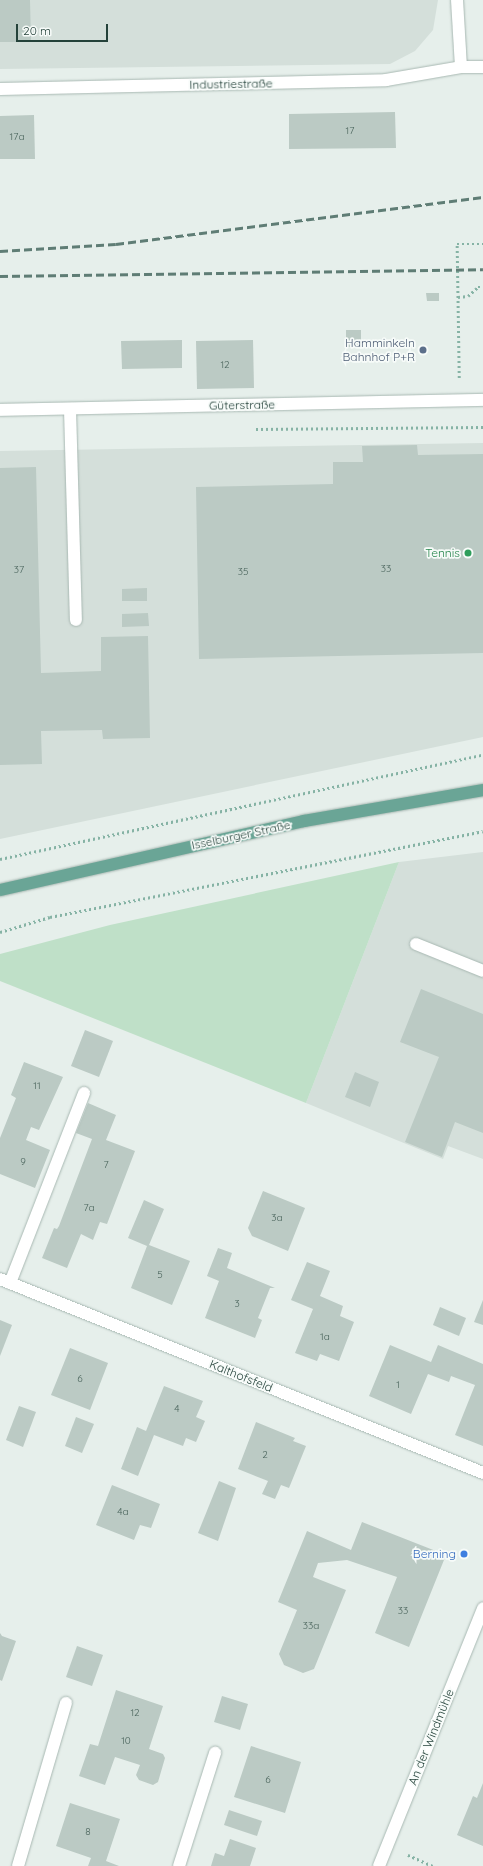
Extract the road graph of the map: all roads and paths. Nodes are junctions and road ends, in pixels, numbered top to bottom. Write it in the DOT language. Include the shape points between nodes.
graph roads {
  1 [pos="457,0"];
  2 [pos="461,67"];
  3 [pos="483,67"];
  4 [pos="0,89"];
  5 [pos="483,244"];
  6 [pos="483,287"];
  7 [pos="458,296"];
  8 [pos="483,400"];
  9 [pos="460,401"];
  10 [pos="70,409"];
  11 [pos="0,410"];
  12 [pos="460,427"];
  13 [pos="76,620"];
  14 [pos="483,755"];
  15 [pos="483,790"];
  16 [pos="483,831"];
  17 [pos="0,859"];
  18 [pos="0,890"];
  19 [pos="0,932"];
  20 [pos="416,944"];
  21 [pos="483,971"];
  22 [pos="84,1093"];
  23 [pos="5,1281"];
  24 [pos="483,1473"];
  25 [pos="483,1608"];
  26 [pos="66,1703"];
  27 [pos="215,1753"];
  28 [pos="387,1846"];
  29 [pos="18,1866"];
  30 [pos="179,1866"];
  31 [pos="379,1866"];
  32 [pos="433,1866"];
  1 -- 2 [label="street"];
  2 -- 3 [label="street, Industriestraße"];
  2 -- 4 [label="street, Industriestraße" via="386,80"];
  5 -- 7 [label="path" via="457,244"];
  6 -- 7 [label="path" via="478,287 468,296"];
  7 -- 9 [label="path"];
  8 -- 9 [label="street, Güterstraße"];
  9 -- 10 [label="street, Güterstraße" via="371,398"];
  9 -- 12 [label="path"];
  10 -- 11 [label="street, Güterstraße"];
  10 -- 13 [label="street"];
  14 -- 17 [label="path"];
  15 -- 18 [label="main road, Isselburger Straße" via="304,821"];
  16 -- 19 [label="path" via="50,917"];
  20 -- 21 [label="street"];
  22 -- 23 [label="street"];
  23 -- 24 [label="street, Kalthofsfeld"];
  25 -- 28 [label="street, An der Windmühle"];
  26 -- 29 [label="street"];
  27 -- 30 [label="street"];
  28 -- 31 [label="street, An der Windmühle"];
  28 -- 32 [label="path"];
}
